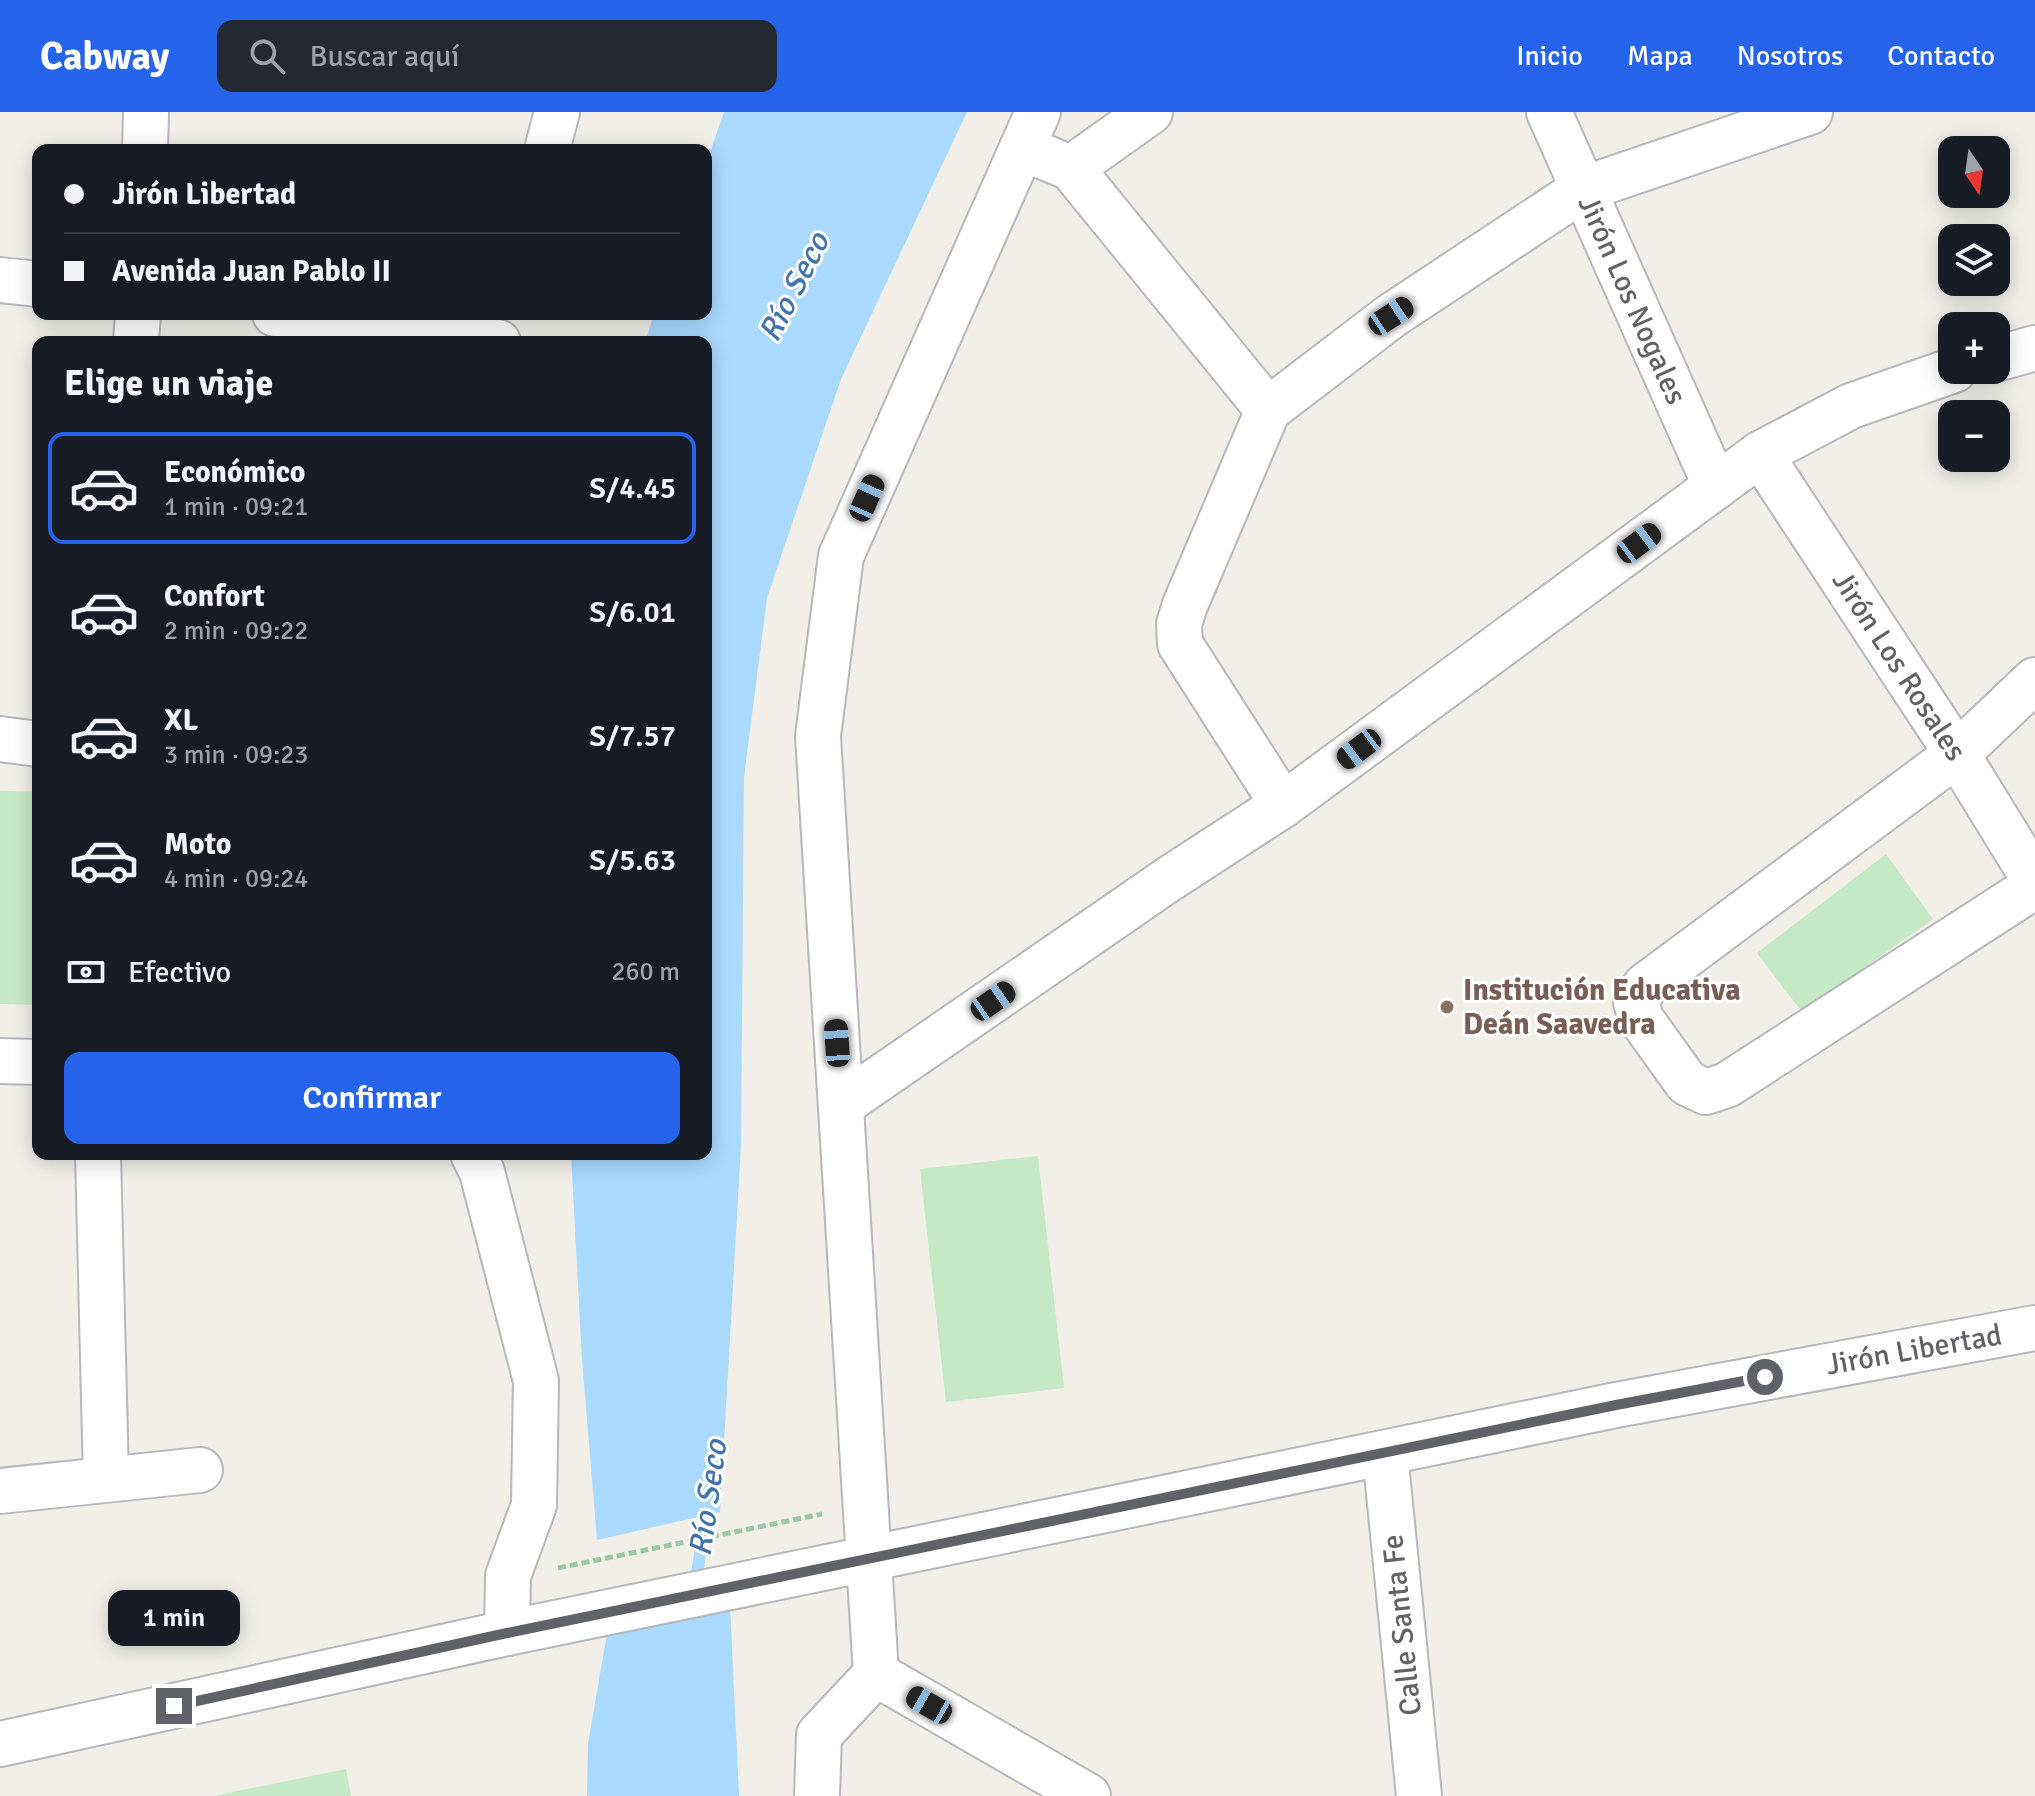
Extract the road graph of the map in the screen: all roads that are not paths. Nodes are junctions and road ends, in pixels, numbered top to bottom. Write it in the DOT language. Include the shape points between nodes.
graph roads {
  1 [pos="146,112"];
  2 [pos="557,112"];
  3 [pos="1150,112"];
  4 [pos="1549,112"];
  5 [pos="1810,112"];
  6 [pos="1030,130"];
  7 [pos="145,144"];
  8 [pos="549,144"];
  9 [pos="1071,168"];
  10 [pos="1583,189"];
  11 [pos="0,280"];
  12 [pos="32,283"];
  13 [pos="323,320"];
  14 [pos="450,336"];
  15 [pos="2035,348"];
  16 [pos="2010,355"];
  17 [pos="1938,376"];
  18 [pos="1268,410"];
  19 [pos="1760,454"];
  20 [pos="1716,487"];
  21 [pos="2035,680"];
  22 [pos="0,739"];
  23 [pos="32,743"];
  24 [pos="1957,754"];
  25 [pos="1283,805"];
  26 [pos="2035,883"];
  27 [pos="0,1061"];
  28 [pos="32,1062"];
  29 [pos="841,1105"];
  30 [pos="98,1160"];
  31 [pos="476,1160"];
  32 [pos="2035,1328"];
  33 [pos="1385,1453"];
  34 [pos="200,1470"];
  35 [pos="106,1479"];
  36 [pos="0,1491"];
  37 [pos="868,1560"];
  38 [pos="507,1633"];
  39 [pos="876,1674"];
  40 [pos="0,1744"];
  41 [pos="817,1796"];
  42 [pos="1088,1796"];
  43 [pos="1419,1796"];
  1 -- 7 [label="street"];
  2 -- 8 [label="street"];
  3 -- 9 [label="street"];
  4 -- 10 [label="street, Jirón Los Nogales"];
  5 -- 10 [label="street"];
  6 -- 9 [label="street"];
  6 -- 29 [label="street" via="841,556 818,736"];
  9 -- 18 [label="street"];
  10 -- 18 [label="street" via="1391,316"];
  10 -- 20 [label="street, Jirón Los Nogales"];
  11 -- 12 [label="street"];
  13 -- 14 [label="street"];
  15 -- 16 [label="street"];
  17 -- 19 [label="street" via="1851,406"];
  18 -- 25 [label="street" via="1179,624 1180,644"];
  19 -- 20 [label="street"];
  19 -- 24 [label="street, Jirón Los Rosales"];
  20 -- 25 [label="street"];
  21 -- 24 [label="street"];
  22 -- 23 [label="street"];
  24 -- 26 [label="street, Jirón Los Rosales"];
  24 -- 26 [label="street" via="1645,986 1636,1002 1641,1019 1687,1083 1706,1092 1727,1085"];
  25 -- 29 [label="street"];
  27 -- 28 [label="street"];
  29 -- 37 [label="street"];
  30 -- 35 [label="street"];
  31 -- 38 [label="street" via="536,1381 534,1505 508,1576"];
  32 -- 33 [label="street, Jirón Libertad"];
  33 -- 37 [label="street, Jirón Libertad"];
  33 -- 43 [label="street, Calle Santa Fe"];
  34 -- 35 [label="street"];
  35 -- 36 [label="street"];
  37 -- 38 [label="street, Jirón Libertad"];
  37 -- 39 [label="street"];
  38 -- 40 [label="street, Jirón Libertad"];
  39 -- 41 [label="street" via="819,1735"];
  39 -- 42 [label="street"];
}
